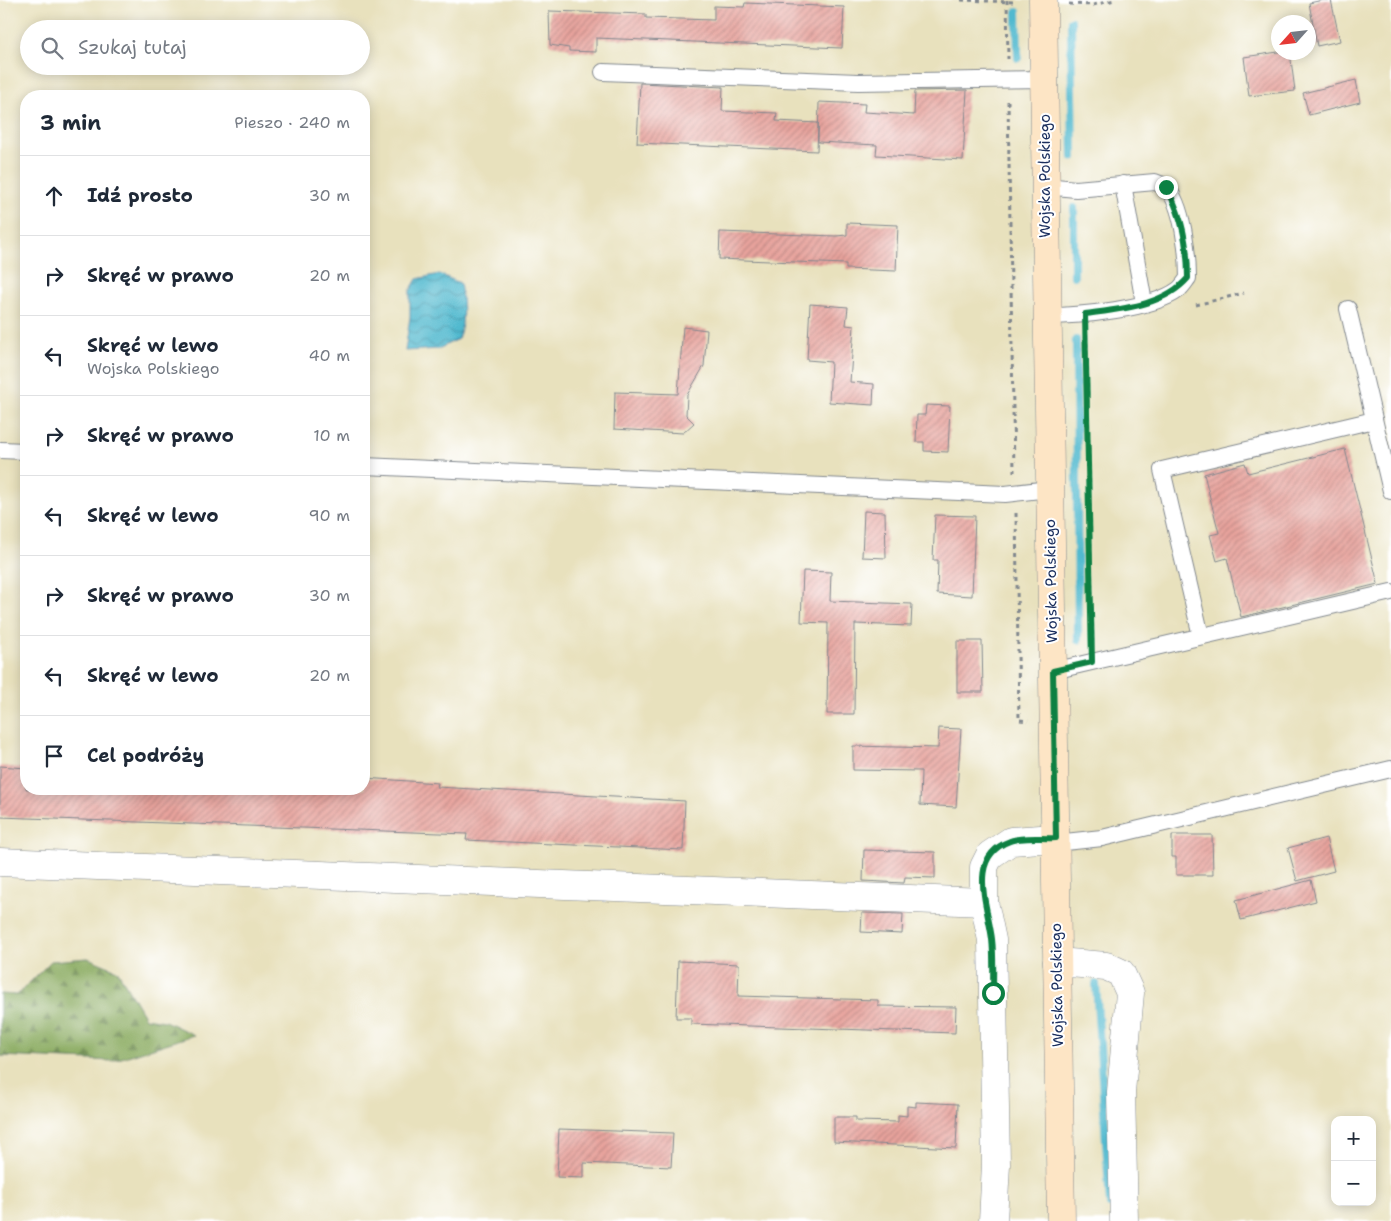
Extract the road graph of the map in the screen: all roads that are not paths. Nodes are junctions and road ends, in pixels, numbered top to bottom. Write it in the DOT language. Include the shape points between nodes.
graph roads {
  1 [pos="1043,1"];
  2 [pos="603,72"];
  3 [pos="1045,79"];
  4 [pos="1123,184"];
  5 [pos="1045,186"];
  6 [pos="1144,303"];
  7 [pos="1348,309"];
  8 [pos="1047,316"];
  9 [pos="1374,420"];
  10 [pos="0,450"];
  11 [pos="20,452"];
  12 [pos="370,466"];
  13 [pos="1391,488"];
  14 [pos="1049,489"];
  15 [pos="1391,592"];
  16 [pos="1201,636"];
  17 [pos="1053,671"];
  18 [pos="1391,770"];
  19 [pos="1056,840"];
  20 [pos="0,862"];
  21 [pos="984,902"];
  22 [pos="1057,962"];
  23 [pos="993,1221"];
  24 [pos="1060,1221"];
  25 [pos="1124,1221"];
  1 -- 3 [label="main road, Wojska Polskiego"];
  2 -- 3 [label="lane" via="848,81"];
  3 -- 5 [label="main road, Wojska Polskiego"];
  4 -- 5 [label="lane" via="1076,189"];
  4 -- 6 [label="lane"];
  4 -- 6 [label="lane" via="1155,182 1166,187 1176,203 1188,256 1188,278 1178,290"];
  5 -- 8 [label="main road, Wojska Polskiego"];
  6 -- 8 [label="lane" via="1085,314"];
  7 -- 9 [label="lane"];
  8 -- 14 [label="main road, Wojska Polskiego"];
  9 -- 13 [label="lane"];
  9 -- 16 [label="lane" via="1162,470"];
  10 -- 11 [label="lane"];
  12 -- 14 [label="lane" via="1016,494"];
  14 -- 17 [label="main road, Wojska Polskiego"];
  15 -- 16 [label="lane"];
  16 -- 17 [label="lane"];
  17 -- 19 [label="main road, Wojska Polskiego"];
  18 -- 19 [label="lane" via="1102,838"];
  19 -- 21 [label="street" via="1022,839 999,847 984,867"];
  19 -- 22 [label="main road, Wojska Polskiego"];
  20 -- 21 [label="street"];
  21 -- 23 [label="street" via="992,940 996,1164"];
  22 -- 24 [label="main road, Wojska Polskiego"];
  22 -- 25 [label="street" via="1106,966 1121,973 1130,993 1121,1092"];
}
